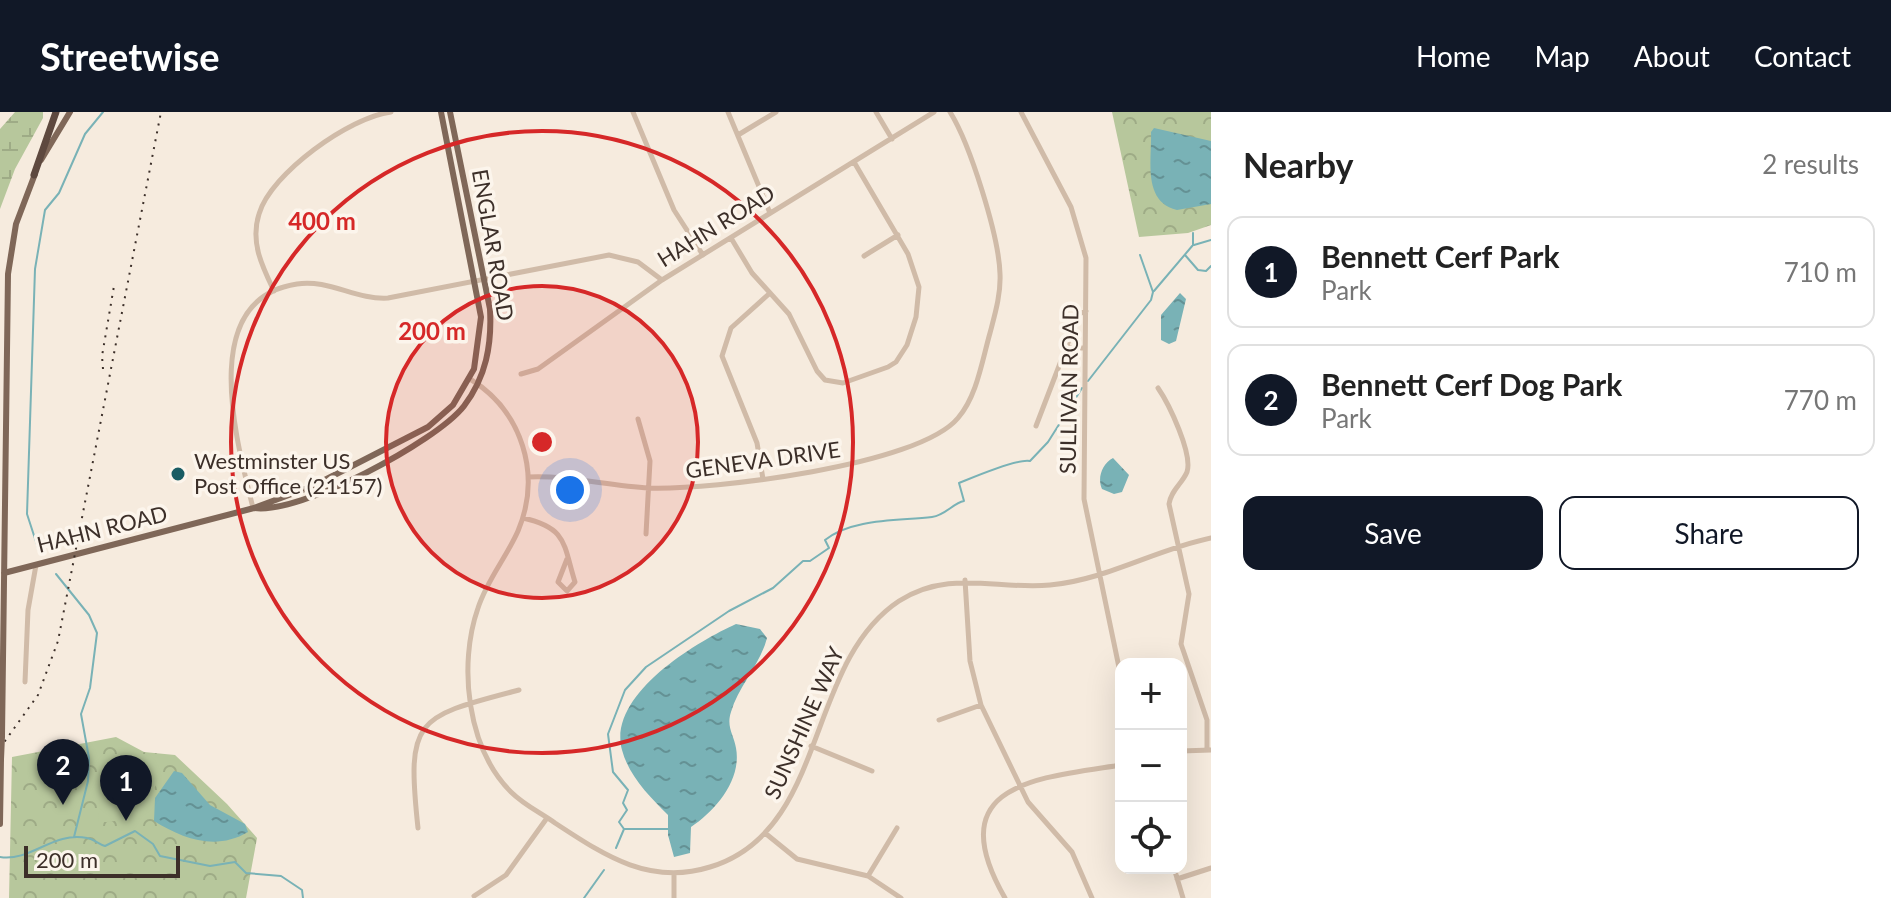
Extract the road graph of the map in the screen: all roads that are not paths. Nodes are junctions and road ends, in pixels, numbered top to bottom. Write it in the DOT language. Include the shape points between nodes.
graph roads {
  1 [pos="56,112"];
  2 [pos="70,112"];
  3 [pos="391,112"];
  4 [pos="441,112"];
  5 [pos="450,112"];
  6 [pos="633,112"];
  7 [pos="728,112"];
  8 [pos="776,112"];
  9 [pos="876,112"];
  10 [pos="934,112"];
  11 [pos="950,112"];
  12 [pos="1021,112"];
  13 [pos="738,135"];
  14 [pos="892,139"];
  15 [pos="854,162"];
  16 [pos="34,175"];
  17 [pos="770,213"];
  18 [pos="898,235"];
  19 [pos="731,238"];
  20 [pos="703,255"];
  21 [pos="864,256"];
  22 [pos="4,274"];
  23 [pos="483,277"];
  24 [pos="475,279"];
  25 [pos="662,280"];
  26 [pos="274,291"];
  27 [pos="770,293"];
  28 [pos="1086,310"];
  29 [pos="1066,348"];
  30 [pos="1085,348"];
  31 [pos="521,374"];
  32 [pos="470,379"];
  33 [pos="478,384"];
  34 [pos="1158,388"];
  35 [pos="638,419"];
  36 [pos="1036,426"];
  37 [pos="2,432"];
  38 [pos="528,477"];
  39 [pos="763,479"];
  40 [pos="650,488"];
  41 [pos="254,508"];
  42 [pos="523,518"];
  43 [pos="646,534"];
  44 [pos="1211,538"];
  45 [pos="1180,548"];
  46 [pos="567,559"];
  47 [pos="36,565"];
  48 [pos="4,573"];
  49 [pos="1098,573"];
  50 [pos="965,580"];
  51 [pos="1117,658"];
  52 [pos="25,682"];
  53 [pos="519,690"];
  54 [pos="471,703"];
  55 [pos="981,705"];
  56 [pos="939,720"];
  57 [pos="2,736"];
  58 [pos="811,746"];
  59 [pos="1209,750"];
  60 [pos="1187,751"];
  61 [pos="1,759"];
  62 [pos="1115,766"];
  63 [pos="872,771"];
  64 [pos="1018,785"];
  65 [pos="547,818"];
  66 [pos="0,824"];
  67 [pos="418,828"];
  68 [pos="897,828"];
  69 [pos="765,833"];
  70 [pos="1211,868"];
  71 [pos="674,873"];
  72 [pos="1176,874"];
  73 [pos="868,876"];
  74 [pos="1177,879"];
  75 [pos="474,896"];
  76 [pos="674,898"];
  77 [pos="901,898"];
  78 [pos="1005,898"];
  79 [pos="1092,898"];
  80 [pos="1183,898"];
  1 -- 16 [label="highway"];
  2 -- 16 [label="main road"];
  3 -- 26 [label="street" via="345,127 267,196 255,236"];
  4 -- 24 [label="main road, ENGLAR ROAD"];
  5 -- 23 [label="main road, ENGLAR ROAD"];
  6 -- 20 [label="street" via="674,210"];
  7 -- 13 [label="street"];
  8 -- 13 [label="street"];
  9 -- 14 [label="street"];
  10 -- 14 [label="street, HAHN ROAD"];
  11 -- 39 [label="street, GENEVA DRIVE" via="969,148 1000,274 994,316 968,404 951,427 935,436 839,467"];
  12 -- 28 [label="street, SULLIVAN ROAD" via="1078,224 1086,258"];
  13 -- 17 [label="street"];
  14 -- 15 [label="street, HAHN ROAD"];
  15 -- 17 [label="street, HAHN ROAD"];
  15 -- 18 [label="street"];
  16 -- 22 [label="main road"];
  17 -- 19 [label="street, HAHN ROAD"];
  18 -- 21 [label="street"];
  18 -- 27 [label="street" via="919,296 907,345 888,367 849,382 825,380 789,314"];
  19 -- 20 [label="street, HAHN ROAD"];
  19 -- 27 [label="street"];
  20 -- 25 [label="street, HAHN ROAD"];
  22 -- 37 [label="main road"];
  23 -- 24 [label="street"];
  23 -- 25 [label="street" via="609,255 638,262"];
  23 -- 33 [label="main road, ENGLAR ROAD" via="491,340"];
  24 -- 26 [label="street" via="382,299 315,284"];
  24 -- 32 [label="main road, ENGLAR ROAD" via="481,337"];
  25 -- 31 [label="street, HAHN ROAD" via="538,369"];
  26 -- 41 [label="street" via="245,315 231,355 242,460"];
  27 -- 39 [label="street" via="731,328 722,356 757,443"];
  28 -- 29 [label="street" via="1079,314"];
  28 -- 30 [label="street, SULLIVAN ROAD"];
  29 -- 30 [label="street"];
  29 -- 36 [label="street"];
  30 -- 49 [label="street, SULLIVAN ROAD" via="1083,485"];
  32 -- 33 [label="street, SUNSHINE WAY"];
  32 -- 41 [label="main road, HAHN ROAD" via="453,405 428,427 338,475"];
  33 -- 38 [label="street, SUNSHINE WAY" via="512,418"];
  33 -- 41 [label="main road, HAHN ROAD" via="452,420 424,441 329,490 281,507"];
  34 -- 45 [label="street" via="1188,458 1169,504"];
  35 -- 40 [label="street" via="648,449"];
  37 -- 48 [label="main road"];
  38 -- 40 [label="street, GENEVA DRIVE"];
  38 -- 42 [label="street, SUNSHINE WAY"];
  39 -- 40 [label="street, GENEVA DRIVE"];
  40 -- 43 [label="street"];
  41 -- 47 [label="main road, HAHN ROAD"];
  42 -- 46 [label="street" via="554,527"];
  42 -- 54 [label="street, SUNSHINE WAY" via="475,617 468,658"];
  44 -- 45 [label="street, SUNSHINE WAY"];
  45 -- 49 [label="street, SUNSHINE WAY"];
  45 -- 59 [label="street" via="1189,594 1181,644 1207,720"];
  46 -- 46 [label="street" via="575,582 567,591 558,582"];
  47 -- 48 [label="main road, HAHN ROAD"];
  47 -- 52 [label="street"];
  48 -- 57 [label="main road"];
  49 -- 50 [label="street, SUNSHINE WAY" via="1045,585"];
  49 -- 51 [label="street, SULLIVAN ROAD"];
  50 -- 55 [label="street" via="970,661"];
  50 -- 58 [label="street, SUNSHINE WAY" via="916,592 876,621 850,655"];
  53 -- 54 [label="street"];
  54 -- 65 [label="street, SUNSHINE WAY" via="497,775"];
  54 -- 67 [label="street" via="443,711 418,740 412,766"];
  55 -- 56 [label="street"];
  55 -- 64 [label="street"];
  57 -- 61 [label="main road, bridge"];
  58 -- 63 [label="street"];
  58 -- 69 [label="street, SUNSHINE WAY" via="788,801"];
  59 -- 60 [label="street"];
  61 -- 66 [label="main road"];
  62 -- 64 [label="street"];
  64 -- 78 [label="street" via="998,802 984,831 987,863"];
  64 -- 79 [label="street" via="1072,852"];
  65 -- 71 [label="street, SUNSHINE WAY" via="615,861"];
  65 -- 75 [label="street" via="506,875"];
  68 -- 73 [label="street"];
  69 -- 71 [label="street, SUNSHINE WAY" via="728,860"];
  69 -- 73 [label="street" via="806,863"];
  70 -- 74 [label="street"];
  71 -- 76 [label="street"];
  72 -- 74 [label="street"];
  73 -- 77 [label="street"];
  74 -- 80 [label="street"];
}
